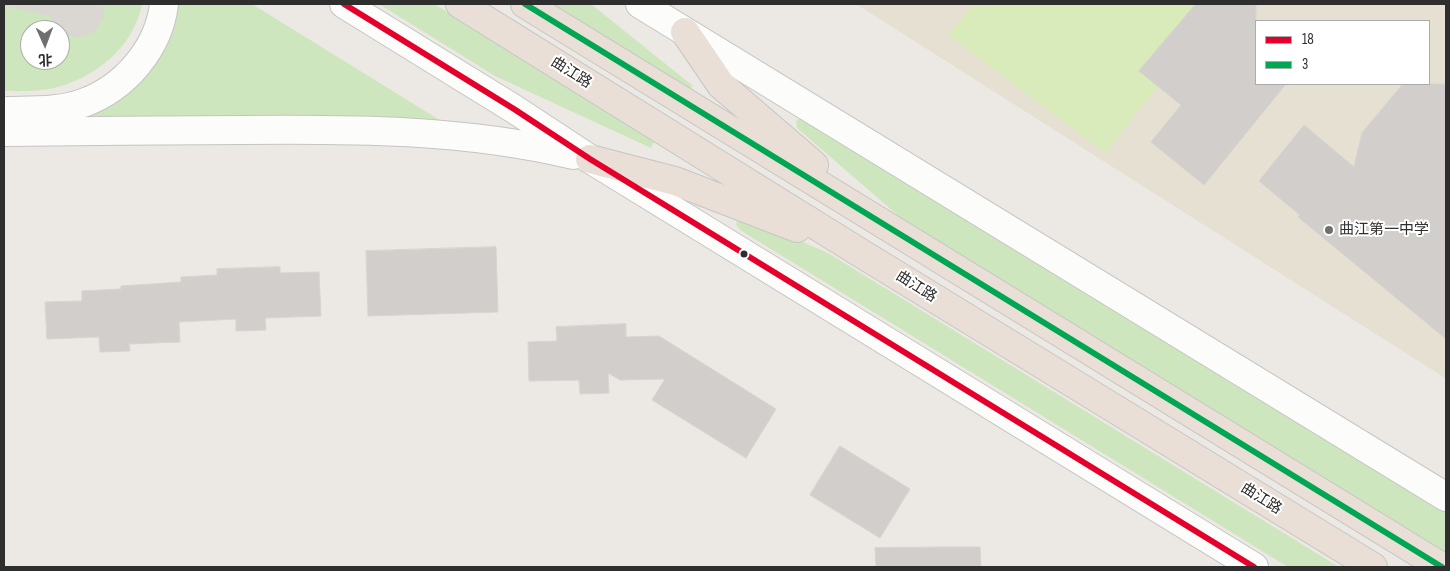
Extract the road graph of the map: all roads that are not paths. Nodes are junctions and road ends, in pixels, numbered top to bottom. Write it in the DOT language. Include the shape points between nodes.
graph roads {
  1 [pos="164,4"];
  2 [pos="344,4"];
  3 [pos="460,4"];
  4 [pos="525,4"];
  5 [pos="640,4"];
  6 [pos="666,4"];
  7 [pos="685,32"];
  8 [pos="4,111"];
  9 [pos="4,132"];
  10 [pos="590,159"];
  11 [pos="878,220"];
  12 [pos="859,252"];
  13 [pos="1446,497"];
  14 [pos="1254,567"];
  15 [pos="1373,567"];
  16 [pos="1442,567"];
  1 -- 8 [label="main road" via="149,49 124,78 108,90 62,108"];
  2 -- 10 [label="main road"];
  3 -- 12 [label="highway, 曲江路"];
  4 -- 11 [label="highway"];
  5 -- 7 [label="main road"];
  6 -- 7 [label="main road"];
  7 -- 11 [label="highway" via="721,85"];
  7 -- 13 [label="main road"];
  9 -- 10 [label="main road" via="415,131 546,148"];
  10 -- 12 [label="highway" via="675,181"];
  10 -- 14 [label="main road"];
  11 -- 16 [label="highway"];
  12 -- 15 [label="highway, 曲江路"];
}
